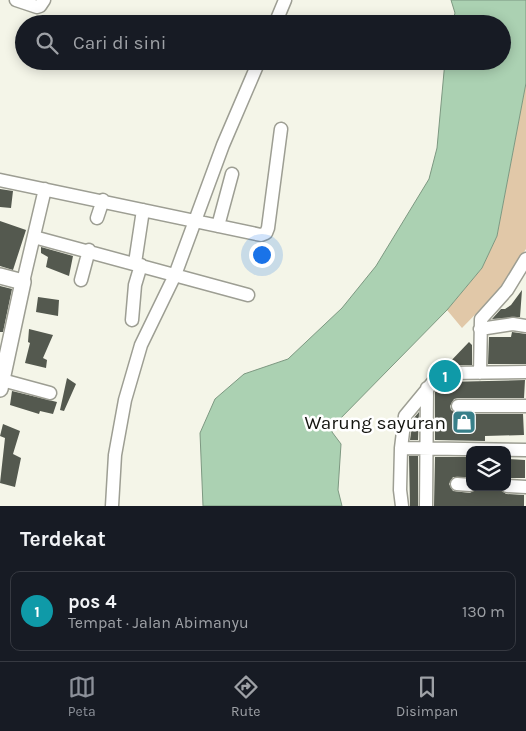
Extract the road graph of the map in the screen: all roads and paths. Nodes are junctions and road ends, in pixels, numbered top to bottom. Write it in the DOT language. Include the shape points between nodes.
graph roads {
  1 [pos="16,0"];
  2 [pos="44,0"];
  3 [pos="284,0"];
  4 [pos="278,15"];
  5 [pos="255,70"];
  6 [pos="281,129"];
  7 [pos="232,174"];
  8 [pos="0,180"];
  9 [pos="45,189"];
  10 [pos="103,200"];
  11 [pos="144,210"];
  12 [pos="97,218"];
  13 [pos="196,221"];
  14 [pos="218,226"];
  15 [pos="34,237"];
  16 [pos="89,250"];
  17 [pos="526,259"];
  18 [pos="138,264"];
  19 [pos="175,275"];
  20 [pos="0,276"];
  21 [pos="81,280"];
  22 [pos="23,282"];
  23 [pos="248,294"];
  24 [pos="132,320"];
  25 [pos="526,326"];
  26 [pos="480,329"];
  27 [pos="480,372"];
  28 [pos="526,372"];
  29 [pos="1,385"];
  30 [pos="427,388"];
  31 [pos="50,393"];
  32 [pos="458,406"];
  33 [pos="526,406"];
  34 [pos="401,448"];
  35 [pos="427,448"];
  36 [pos="526,450"];
  37 [pos="511,486"];
  38 [pos="526,486"];
  39 [pos="112,506"];
  40 [pos="402,506"];
  41 [pos="426,506"];
  1 -- 2 [label="street" via="37,7"];
  3 -- 4 [label="street"];
  5 -- 13 [label="street" via="223,145"];
  6 -- 14 [label="street" via="266,233"];
  7 -- 14 [label="street"];
  8 -- 9 [label="street"];
  9 -- 10 [label="street"];
  9 -- 15 [label="street"];
  10 -- 11 [label="street"];
  10 -- 12 [label="street"];
  11 -- 13 [label="street"];
  11 -- 18 [label="street"];
  13 -- 14 [label="street"];
  13 -- 19 [label="street"];
  15 -- 16 [label="street"];
  15 -- 22 [label="street"];
  16 -- 18 [label="street"];
  16 -- 21 [label="street"];
  17 -- 26 [label="street" via="506,290 481,319"];
  18 -- 19 [label="street"];
  18 -- 24 [label="street"];
  19 -- 23 [label="street"];
  19 -- 39 [label="street" via="141,345 125,400 115,455"];
  20 -- 22 [label="street"];
  22 -- 29 [label="street"];
  25 -- 26 [label="street" via="512,324"];
  26 -- 27 [label="street"];
  27 -- 28 [label="street"];
  27 -- 30 [label="street" via="442,374"];
  29 -- 31 [label="street"];
  30 -- 34 [label="street" via="406,416"];
  30 -- 35 [label="street"];
  32 -- 33 [label="street"];
  34 -- 35 [label="street"];
  34 -- 40 [label="street"];
  35 -- 36 [label="street"];
  35 -- 41 [label="street"];
  37 -- 38 [label="street"];
}
